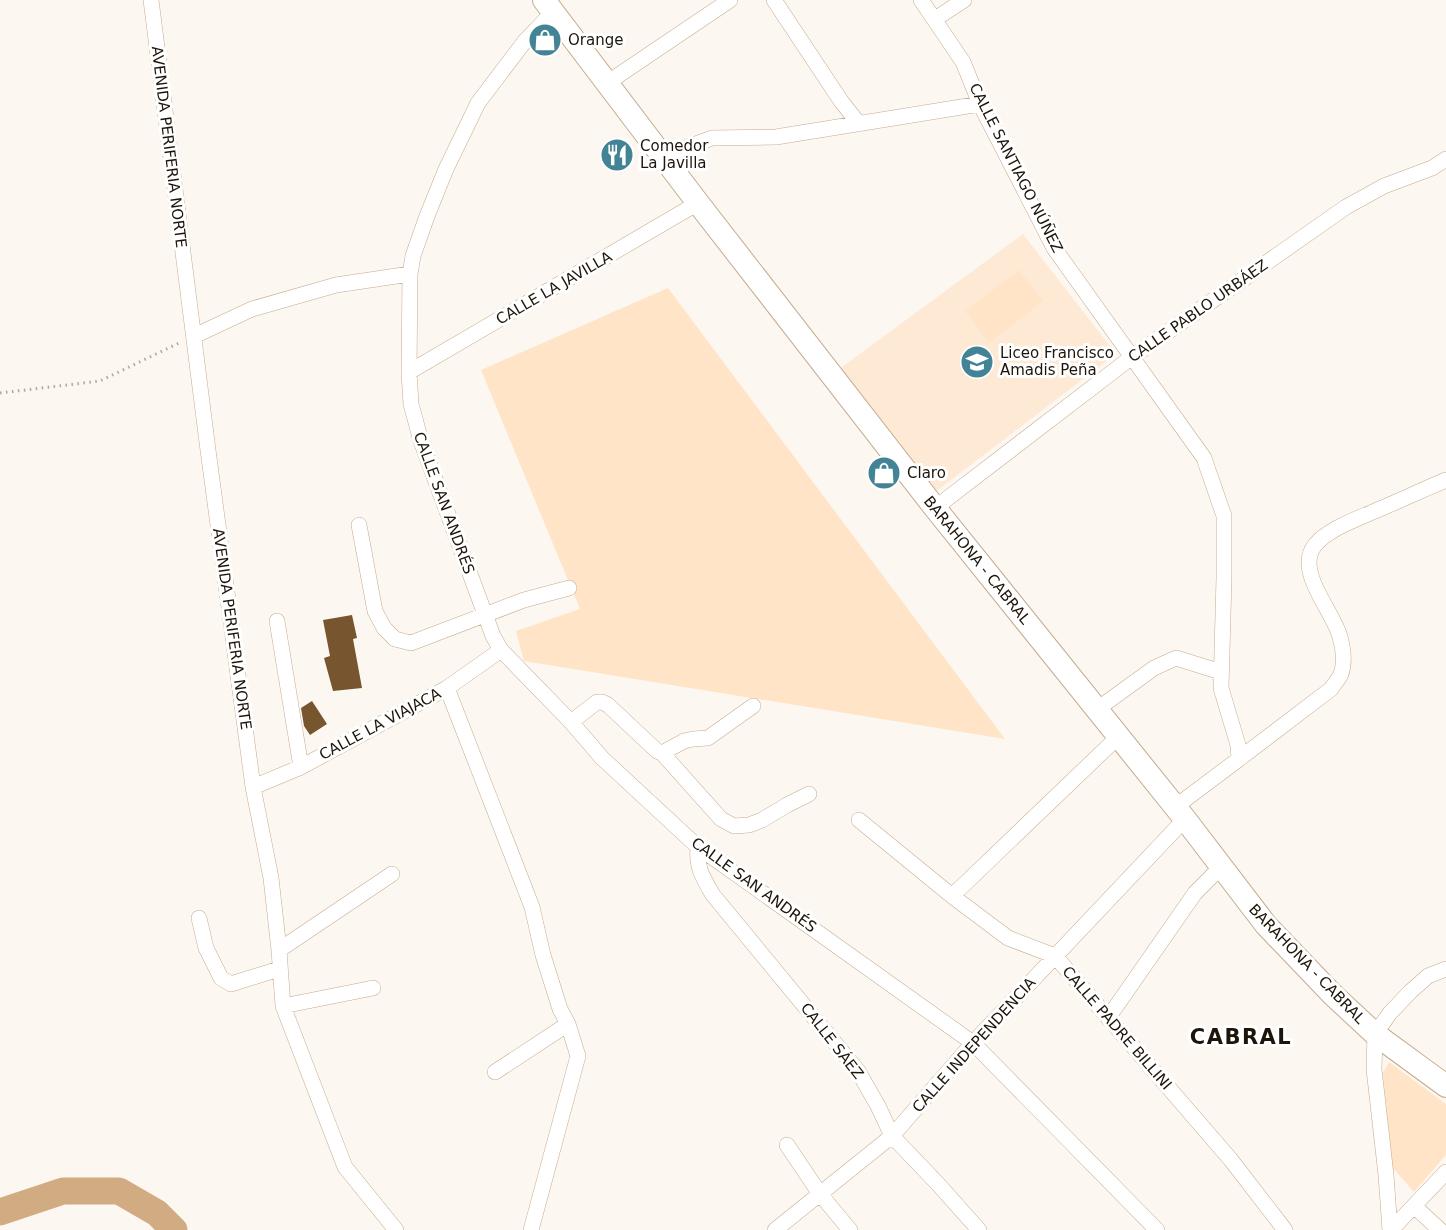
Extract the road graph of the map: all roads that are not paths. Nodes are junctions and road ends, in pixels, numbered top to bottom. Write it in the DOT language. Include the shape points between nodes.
graph roads {
  1 [pos="151,0"];
  2 [pos="730,0"];
  3 [pos="774,0"];
  4 [pos="921,0"];
  5 [pos="964,0"];
  6 [pos="548,6"];
  7 [pos="935,19"];
  8 [pos="607,83"];
  9 [pos="980,104"];
  10 [pos="859,124"];
  11 [pos="663,156"];
  12 [pos="1446,159"];
  13 [pos="698,203"];
  14 [pos="410,274"];
  15 [pos="194,336"];
  16 [pos="1132,357"];
  17 [pos="409,372"];
  18 [pos="1446,480"];
  19 [pos="935,508"];
  20 [pos="359,525"];
  21 [pos="569,588"];
  22 [pos="485,615"];
  23 [pos="277,621"];
  24 [pos="501,650"];
  25 [pos="1221,672"];
  26 [pos="447,688"];
  27 [pos="753,706"];
  28 [pos="1096,710"];
  29 [pos="571,722"];
  30 [pos="1118,737"];
  31 [pos="663,753"];
  32 [pos="1239,759"];
  33 [pos="301,766"];
  34 [pos="253,787"];
  35 [pos="809,794"];
  36 [pos="1180,813"];
  37 [pos="859,820"];
  38 [pos="698,847"];
  39 [pos="1221,867"];
  40 [pos="392,874"];
  41 [pos="952,896"];
  42 [pos="199,918"];
  43 [pos="279,950"];
  44 [pos="1055,956"];
  45 [pos="279,969"];
  46 [pos="1446,969"];
  47 [pos="373,988"];
  48 [pos="283,1006"];
  49 [pos="1108,1018"];
  50 [pos="568,1024"];
  51 [pos="1375,1034"];
  52 [pos="973,1043"];
  53 [pos="495,1072"];
  54 [pos="1446,1086"];
  55 [pos="892,1136"];
  56 [pos="787,1145"];
  57 [pos="1446,1172"];
  58 [pos="820,1194"];
  59 [pos="1414,1206"];
  60 [pos="396,1230"];
  61 [pos="531,1230"];
  62 [pos="775,1230"];
  63 [pos="850,1230"];
  64 [pos="979,1230"];
  65 [pos="1157,1230"];
  66 [pos="1285,1230"];
  67 [pos="1390,1230"];
  68 [pos="1440,1230"];
  1 -- 15 [label="street, AVENIDA PERIFERIA NORTE"];
  2 -- 8 [label="street"];
  3 -- 10 [label="street"];
  4 -- 7 [label="street, CALLE SANTIAGO NÚÑEZ"];
  5 -- 7 [label="street"];
  6 -- 8 [label="main road, BARAHONA - CABRAL"];
  6 -- 14 [label="street, CALLE SAN ANDRÉS" via="478,103 434,197"];
  7 -- 9 [label="street, CALLE SANTIAGO NÚÑEZ" via="963,62"];
  8 -- 11 [label="main road, BARAHONA - CABRAL"];
  9 -- 10 [label="street"];
  9 -- 16 [label="street, CALLE SANTIAGO NÚÑEZ" via="1054,248"];
  10 -- 11 [label="street" via="776,137 712,138"];
  11 -- 13 [label="main road, BARAHONA - CABRAL"];
  12 -- 16 [label="street, CALLE PABLO URBÁEZ" via="1346,207"];
  13 -- 17 [label="street, CALLE LA JAVILLA"];
  13 -- 19 [label="main road, BARAHONA - CABRAL"];
  14 -- 15 [label="street" via="336,285 252,309"];
  14 -- 17 [label="street, CALLE SAN ANDRÉS"];
  15 -- 34 [label="street, AVENIDA PERIFERIA NORTE"];
  16 -- 19 [label="street, CALLE PABLO URBÁEZ"];
  16 -- 25 [label="street, CALLE SANTIAGO NÚÑEZ" via="1204,458 1224,516"];
  17 -- 22 [label="street, CALLE SAN ANDRÉS" via="411,404 421,441"];
  18 -- 32 [label="street" via="1351,522 1314,546 1309,557 1311,572 1340,636 1341,675 1331,689"];
  19 -- 28 [label="main road, BARAHONA - CABRAL"];
  20 -- 22 [label="street" via="375,611 395,639 411,643"];
  21 -- 22 [label="street"];
  22 -- 24 [label="street, CALLE SAN ANDRÉS"];
  23 -- 33 [label="street"];
  24 -- 26 [label="street, CALLE LA VIAJACA"];
  24 -- 29 [label="street, CALLE SAN ANDRÉS"];
  25 -- 28 [label="street" via="1176,658 1154,668"];
  25 -- 32 [label="street, CALLE SANTIAGO NÚÑEZ" via="1221,688"];
  26 -- 33 [label="street, CALLE LA VIAJACA"];
  26 -- 50 [label="street" via="532,907 543,955"];
  27 -- 31 [label="street" via="708,738 684,741"];
  28 -- 30 [label="main road, BARAHONA - CABRAL"];
  29 -- 31 [label="street" via="602,702"];
  29 -- 38 [label="street, CALLE SAN ANDRÉS" via="602,758"];
  30 -- 36 [label="main road, BARAHONA - CABRAL"];
  30 -- 41 [label="street"];
  31 -- 35 [label="street" via="721,819 734,826 762,820"];
  32 -- 36 [label="street"];
  33 -- 34 [label="street, CALLE LA VIAJACA"];
  34 -- 43 [label="street, AVENIDA PERIFERIA NORTE" via="271,878"];
  36 -- 39 [label="main road, BARAHONA - CABRAL"];
  36 -- 44 [label="street, CALLE INDEPENDENCIA"];
  37 -- 41 [label="street, CALLE PADRE BILLINI"];
  38 -- 52 [label="street, CALLE SAN ANDRÉS"];
  38 -- 55 [label="street, CALLE SÁEZ" via="701,874 713,895 858,1071"];
  39 -- 49 [label="street" via="1195,893"];
  39 -- 51 [label="main road, BARAHONA - CABRAL" via="1266,925"];
  40 -- 43 [label="street"];
  41 -- 44 [label="street, CALLE PADRE BILLINI" via="1008,938"];
  42 -- 45 [label="street" via="206,948 221,978 231,984"];
  43 -- 45 [label="street, AVENIDA PERIFERIA NORTE"];
  44 -- 49 [label="street, CALLE PADRE BILLINI"];
  44 -- 52 [label="street, CALLE INDEPENDENCIA"];
  45 -- 48 [label="street, AVENIDA PERIFERIA NORTE"];
  46 -- 51 [label="street" via="1428,976 1411,991"];
  47 -- 48 [label="street"];
  48 -- 60 [label="street, AVENIDA PERIFERIA NORTE" via="345,1167"];
  49 -- 66 [label="street, CALLE PADRE BILLINI" via="1231,1160"];
  50 -- 53 [label="street"];
  50 -- 61 [label="street" via="578,1056"];
  51 -- 54 [label="main road, BARAHONA - CABRAL"];
  51 -- 67 [label="street" via="1374,1069"];
  52 -- 55 [label="street, CALLE INDEPENDENCIA"];
  52 -- 65 [label="street, CALLE SAN ANDRÉS"];
  55 -- 58 [label="street, CALLE INDEPENDENCIA"];
  55 -- 64 [label="street, CALLE SÁEZ"];
  56 -- 58 [label="street"];
  57 -- 59 [label="street"];
  58 -- 62 [label="street, CALLE INDEPENDENCIA"];
  58 -- 63 [label="street"];
  59 -- 67 [label="street"];
  59 -- 68 [label="street"];
}
